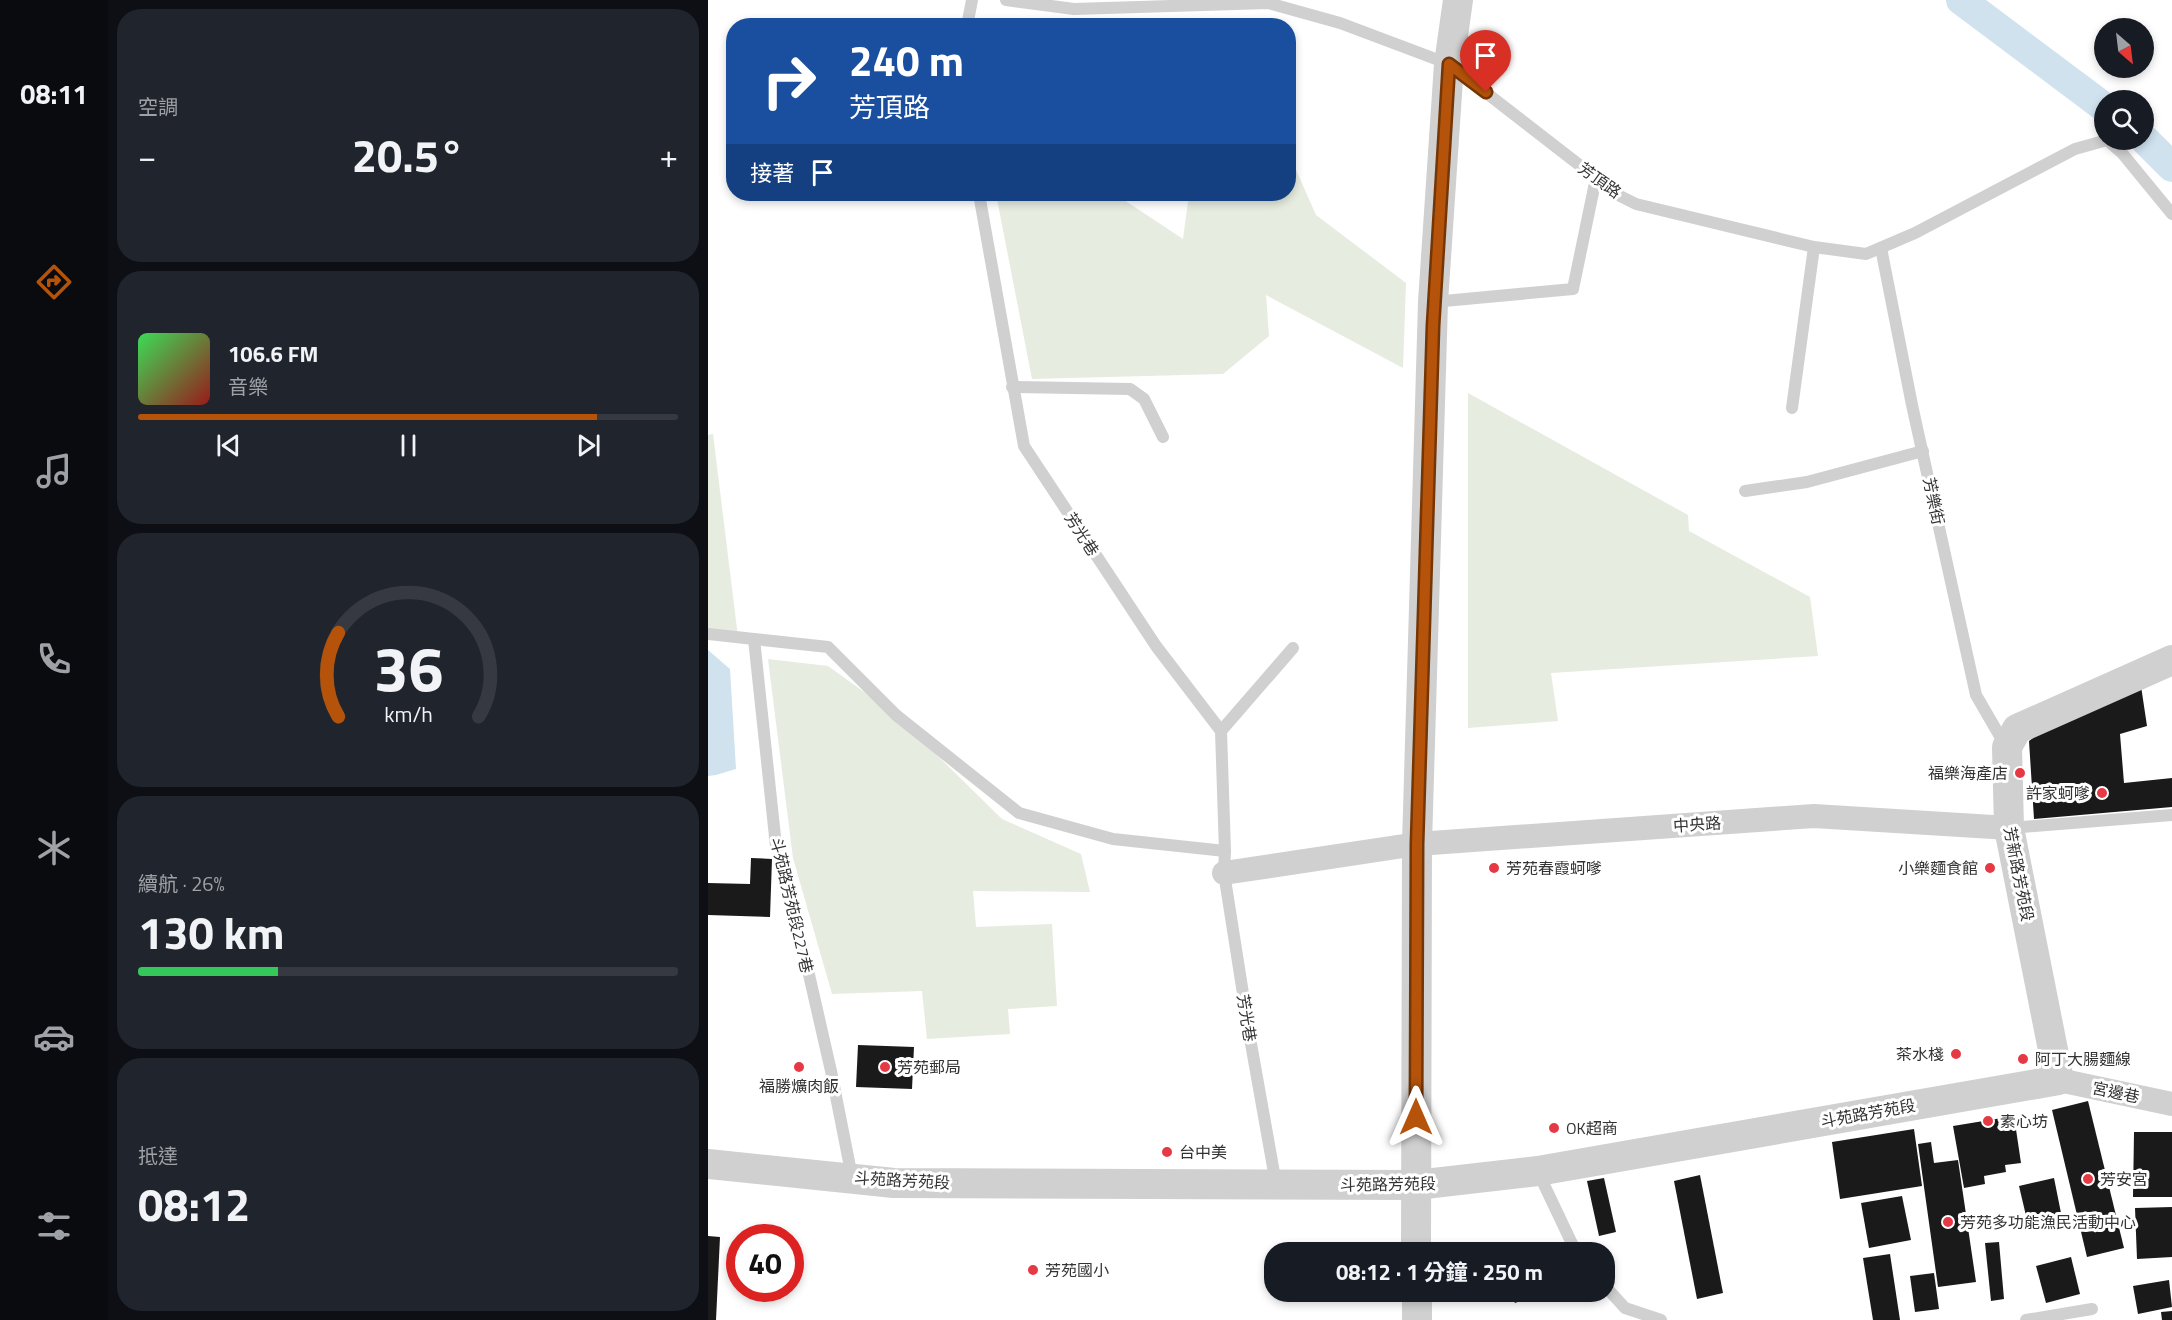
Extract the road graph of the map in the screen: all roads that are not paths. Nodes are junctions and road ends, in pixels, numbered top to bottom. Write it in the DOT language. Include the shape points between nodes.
graph roads {
  1 [pos="972,0"];
  2 [pos="1006,0"];
  3 [pos="1458,0"];
  4 [pos="969,18"];
  5 [pos="1449,64"];
  6 [pos="1596,178"];
  7 [pos="981,201"];
  8 [pos="2172,214"];
  9 [pos="1814,247"];
  10 [pos="1881,248"];
  11 [pos="1433,302"];
  12 [pos="1012,387"];
  13 [pos="1792,408"];
  14 [pos="1163,436"];
  15 [pos="1923,451"];
  16 [pos="1745,491"];
  17 [pos="708,634"];
  18 [pos="754,639"];
  19 [pos="1293,648"];
  20 [pos="2172,660"];
  21 [pos="1221,731"];
  22 [pos="2007,747"];
  23 [pos="2172,815"];
  24 [pos="2009,828"];
  25 [pos="1417,844"];
  26 [pos="1225,862"];
  27 [pos="2060,1080"];
  28 [pos="2172,1104"];
  29 [pos="708,1164"];
  30 [pos="1538,1171"];
  31 [pos="852,1178"];
  32 [pos="1276,1185"];
  33 [pos="1416,1185"];
  34 [pos="1416,1242"];
  35 [pos="1571,1242"];
  36 [pos="1615,1297"];
  37 [pos="1417,1302"];
  38 [pos="2092,1309"];
  39 [pos="1417,1320"];
  40 [pos="1661,1320"];
  41 [pos="2026,1320"];
  1 -- 4 [label="lane"];
  2 -- 5 [label="lane, 芳頂路" via="1074,9 1268,3 1340,23"];
  3 -- 5 [label="street"];
  5 -- 6 [label="lane, 芳頂路"];
  5 -- 11 [label="street"];
  6 -- 9 [label="lane, 芳頂路" via="1636,204"];
  6 -- 11 [label="lane" via="1573,289"];
  7 -- 12 [label="lane, 芳光巷"];
  8 -- 10 [label="lane, 芳頂路" via="2107,140 2075,149"];
  9 -- 10 [label="lane, 芳頂路" via="1866,254"];
  9 -- 13 [label="lane"];
  10 -- 15 [label="lane, 芳樂街"];
  11 -- 25 [label="street"];
  12 -- 14 [label="lane" via="1130,389 1144,399"];
  12 -- 21 [label="lane, 芳光巷" via="1024,446 1156,646"];
  15 -- 16 [label="lane" via="1807,482"];
  15 -- 22 [label="lane, 芳樂街" via="1976,694"];
  17 -- 18 [label="lane"];
  18 -- 26 [label="lane" via="828,647 896,715 1019,813 1113,839"];
  18 -- 31 [label="lane, 斗苑路芳苑段227巷" via="776,846 802,944"];
  19 -- 21 [label="lane"];
  20 -- 22 [label="street" via="2017,729"];
  21 -- 26 [label="lane, 芳光巷"];
  22 -- 24 [label="street, 芳新路芳苑段"];
  23 -- 24 [label="lane, 中央路"];
  24 -- 25 [label="street, 中央路" via="1814,816"];
  24 -- 27 [label="street, 芳新路芳苑段"];
  25 -- 26 [label="street, 中央路"];
  25 -- 33 [label="street"];
  26 -- 32 [label="lane, 芳光巷"];
  27 -- 28 [label="street, 宮邊巷"];
  27 -- 30 [label="street, 斗苑路芳苑段"];
  29 -- 31 [label="street, 斗苑路芳苑段"];
  30 -- 33 [label="street, 斗苑路芳苑段"];
  30 -- 35 [label="lane"];
  31 -- 32 [label="street, 斗苑路芳苑段" via="894,1183"];
  32 -- 33 [label="street, 斗苑路芳苑段"];
  33 -- 34 [label="street"];
  36 -- 40 [label="lane" via="1625,1308"];
  37 -- 39 [label="street"];
  38 -- 41 [label="lane"];
}
